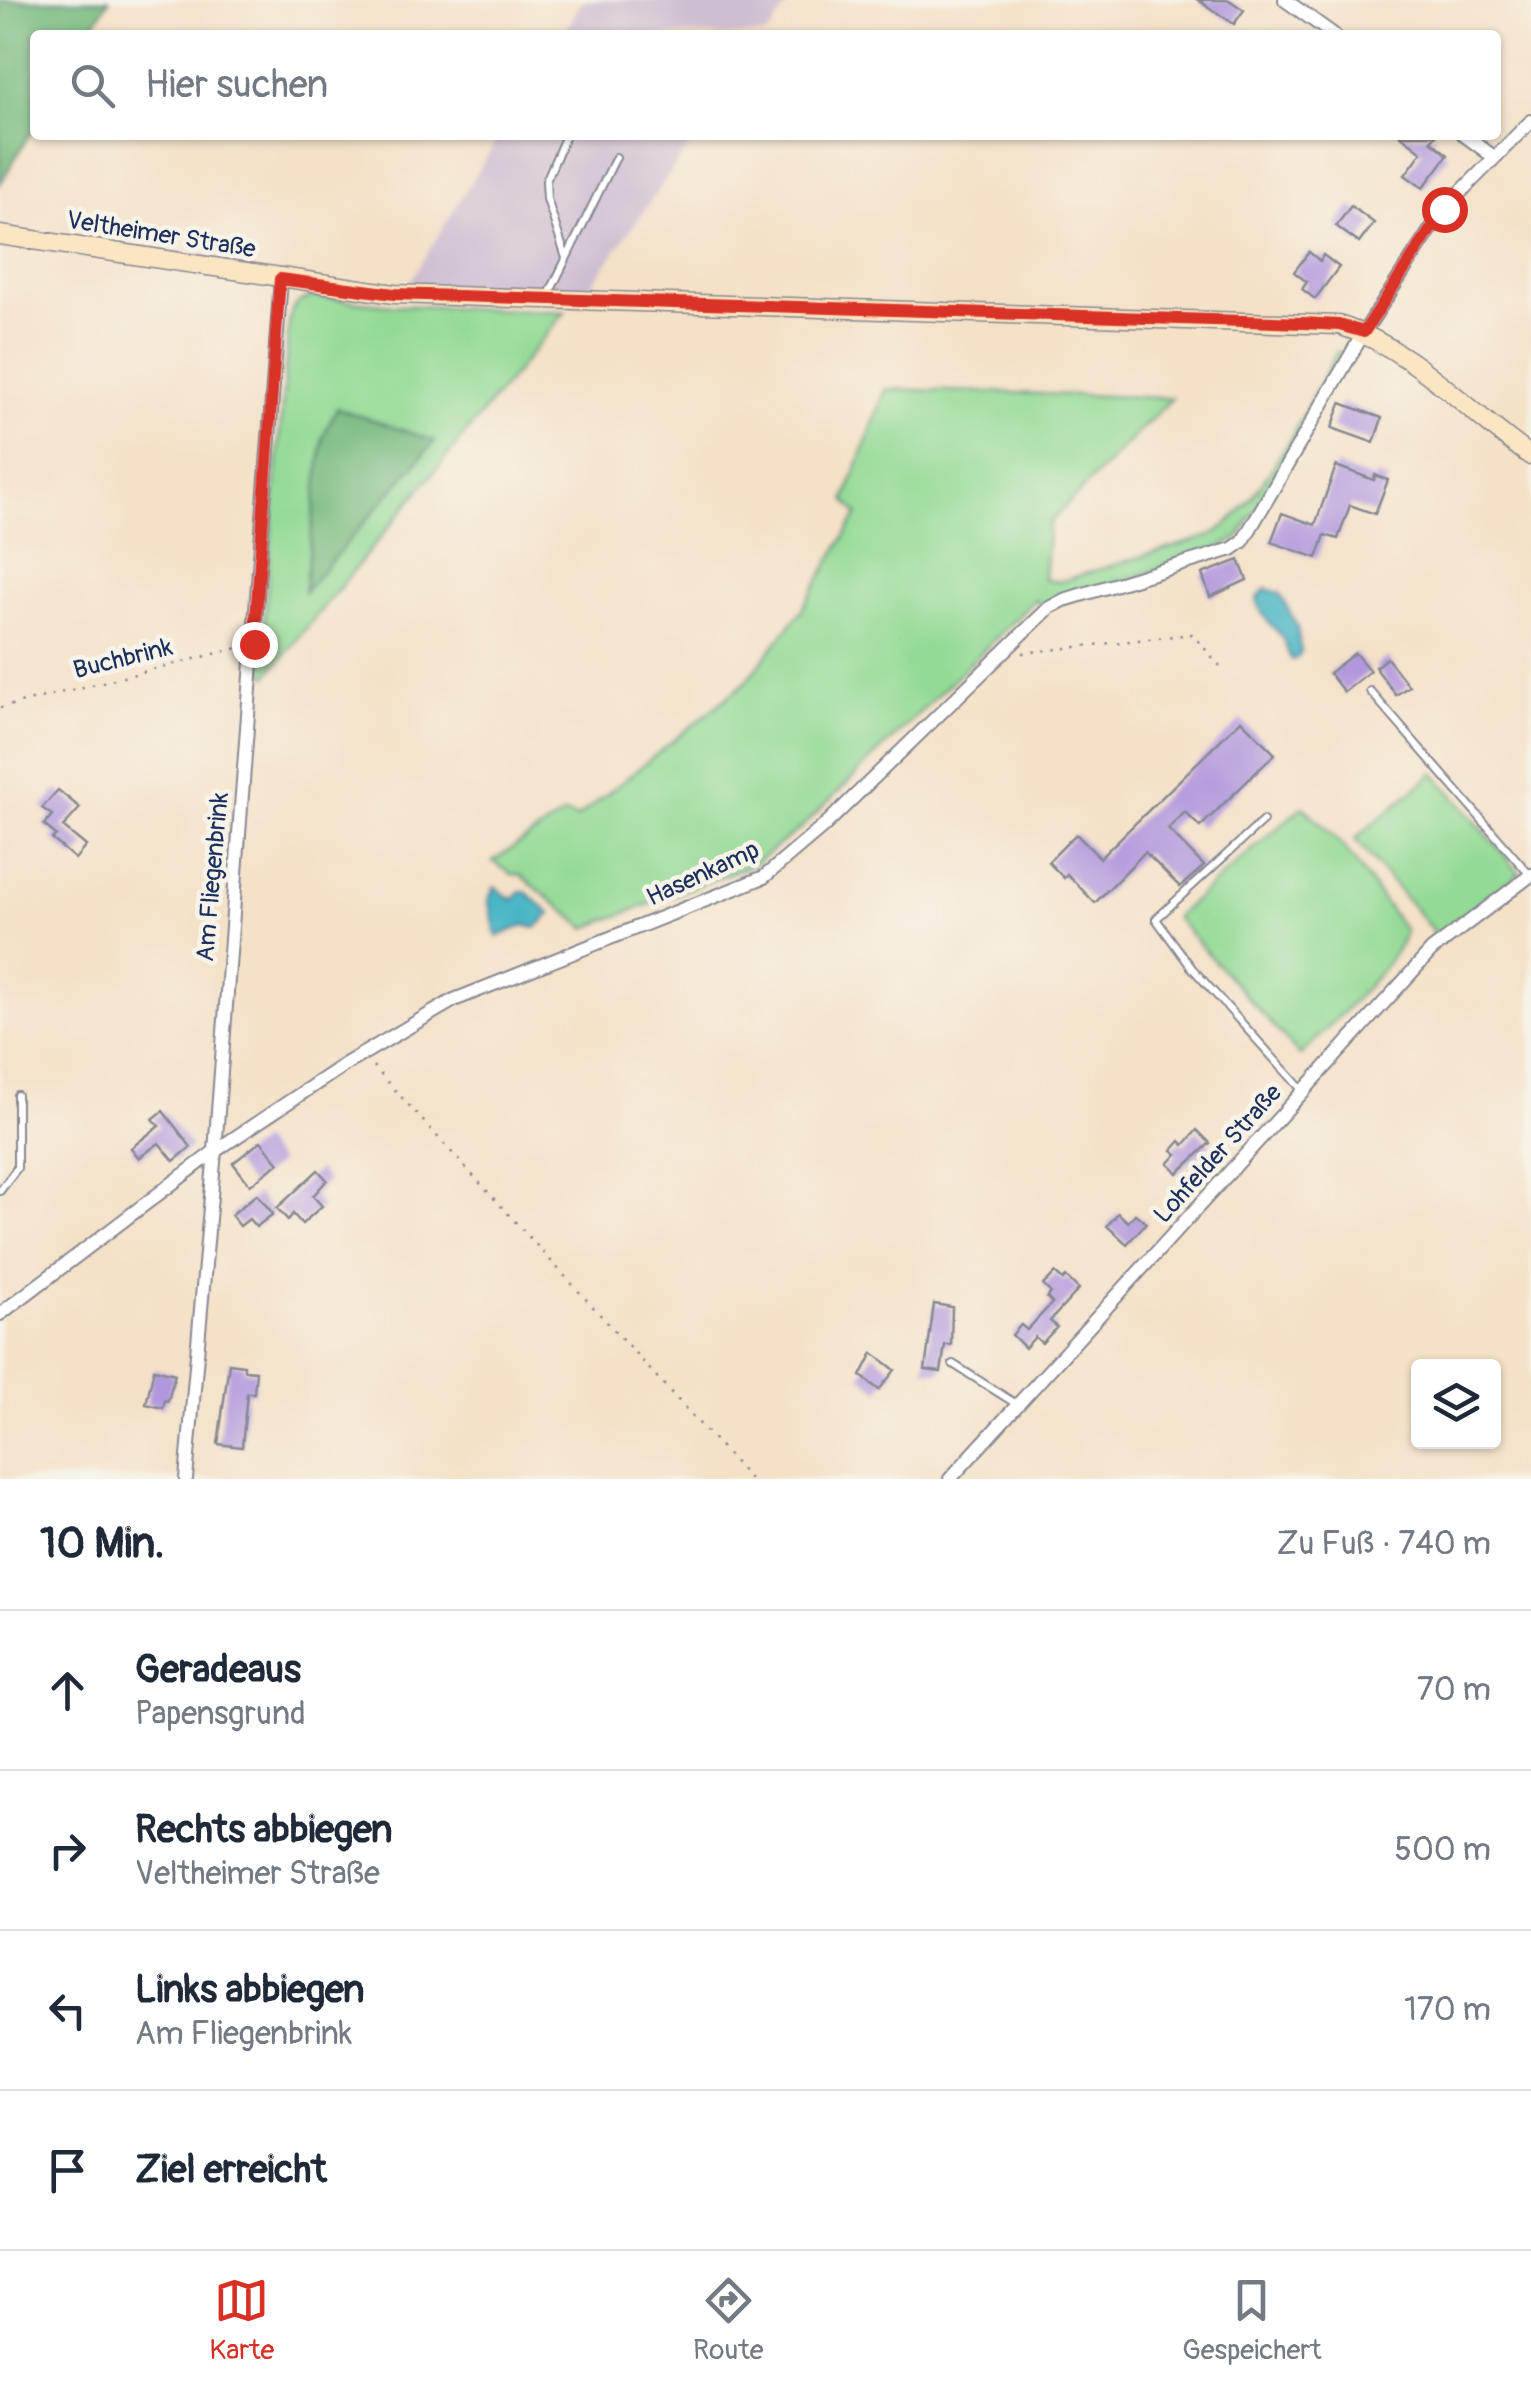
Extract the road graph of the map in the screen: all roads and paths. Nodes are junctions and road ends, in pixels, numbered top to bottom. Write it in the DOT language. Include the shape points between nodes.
graph roads {
  1 [pos="1285,0"];
  2 [pos="1327,30"];
  3 [pos="1531,121"];
  4 [pos="564,140"];
  5 [pos="1471,140"];
  6 [pos="616,157"];
  7 [pos="1494,157"];
  8 [pos="0,235"];
  9 [pos="566,259"];
  10 [pos="280,279"];
  11 [pos="546,300"];
  12 [pos="1364,332"];
  13 [pos="1531,456"];
  14 [pos="254,644"];
  15 [pos="1004,650"];
  16 [pos="1220,666"];
  17 [pos="1370,691"];
  18 [pos="0,708"];
  19 [pos="1264,822"];
  20 [pos="1531,875"];
  21 [pos="360,1056"];
  22 [pos="1304,1092"];
  23 [pos="16,1095"];
  24 [pos="214,1151"];
  25 [pos="0,1191"];
  26 [pos="0,1314"];
  27 [pos="953,1364"];
  28 [pos="1018,1405"];
  29 [pos="186,1479"];
  30 [pos="750,1479"];
  31 [pos="950,1479"];
  1 -- 2 [label="street"];
  3 -- 7 [label="street, Hasenkamp"];
  4 -- 9 [label="lane" via="546,180"];
  5 -- 7 [label="street"];
  6 -- 9 [label="lane"];
  7 -- 12 [label="street, Hasenkamp" via="1444,209"];
  8 -- 10 [label="main road, Veltheimer Straße"];
  9 -- 11 [label="lane"];
  10 -- 11 [label="main road, Veltheimer Straße" via="394,294"];
  10 -- 14 [label="street, Am Fliegenbrink"];
  11 -- 12 [label="main road, Veltheimer Straße" via="1303,323"];
  12 -- 13 [label="main road, Veltheimer Straße" via="1394,348"];
  12 -- 15 [label="street, Hasenkamp" via="1242,542 1064,600"];
  14 -- 18 [label="path, Buchbrink"];
  14 -- 24 [label="street, Am Fliegenbrink"];
  15 -- 16 [label="path" via="1192,634"];
  15 -- 21 [label="street, Hasenkamp" via="764,876 489,984"];
  17 -- 20 [label="lane"];
  19 -- 22 [label="lane" via="1156,919"];
  20 -- 22 [label="street, Lohfelder Straße" via="1432,950"];
  21 -- 24 [label="street, Hasenkamp"];
  21 -- 30 [label="path"];
  22 -- 28 [label="street, Lohfelder Straße"];
  23 -- 25 [label="lane" via="17,1168"];
  24 -- 26 [label="street, Hasenkamp"];
  24 -- 29 [label="street, Am Fliegenbrink"];
  27 -- 28 [label="lane"];
  28 -- 31 [label="street, Lohfelder Straße"];
}
